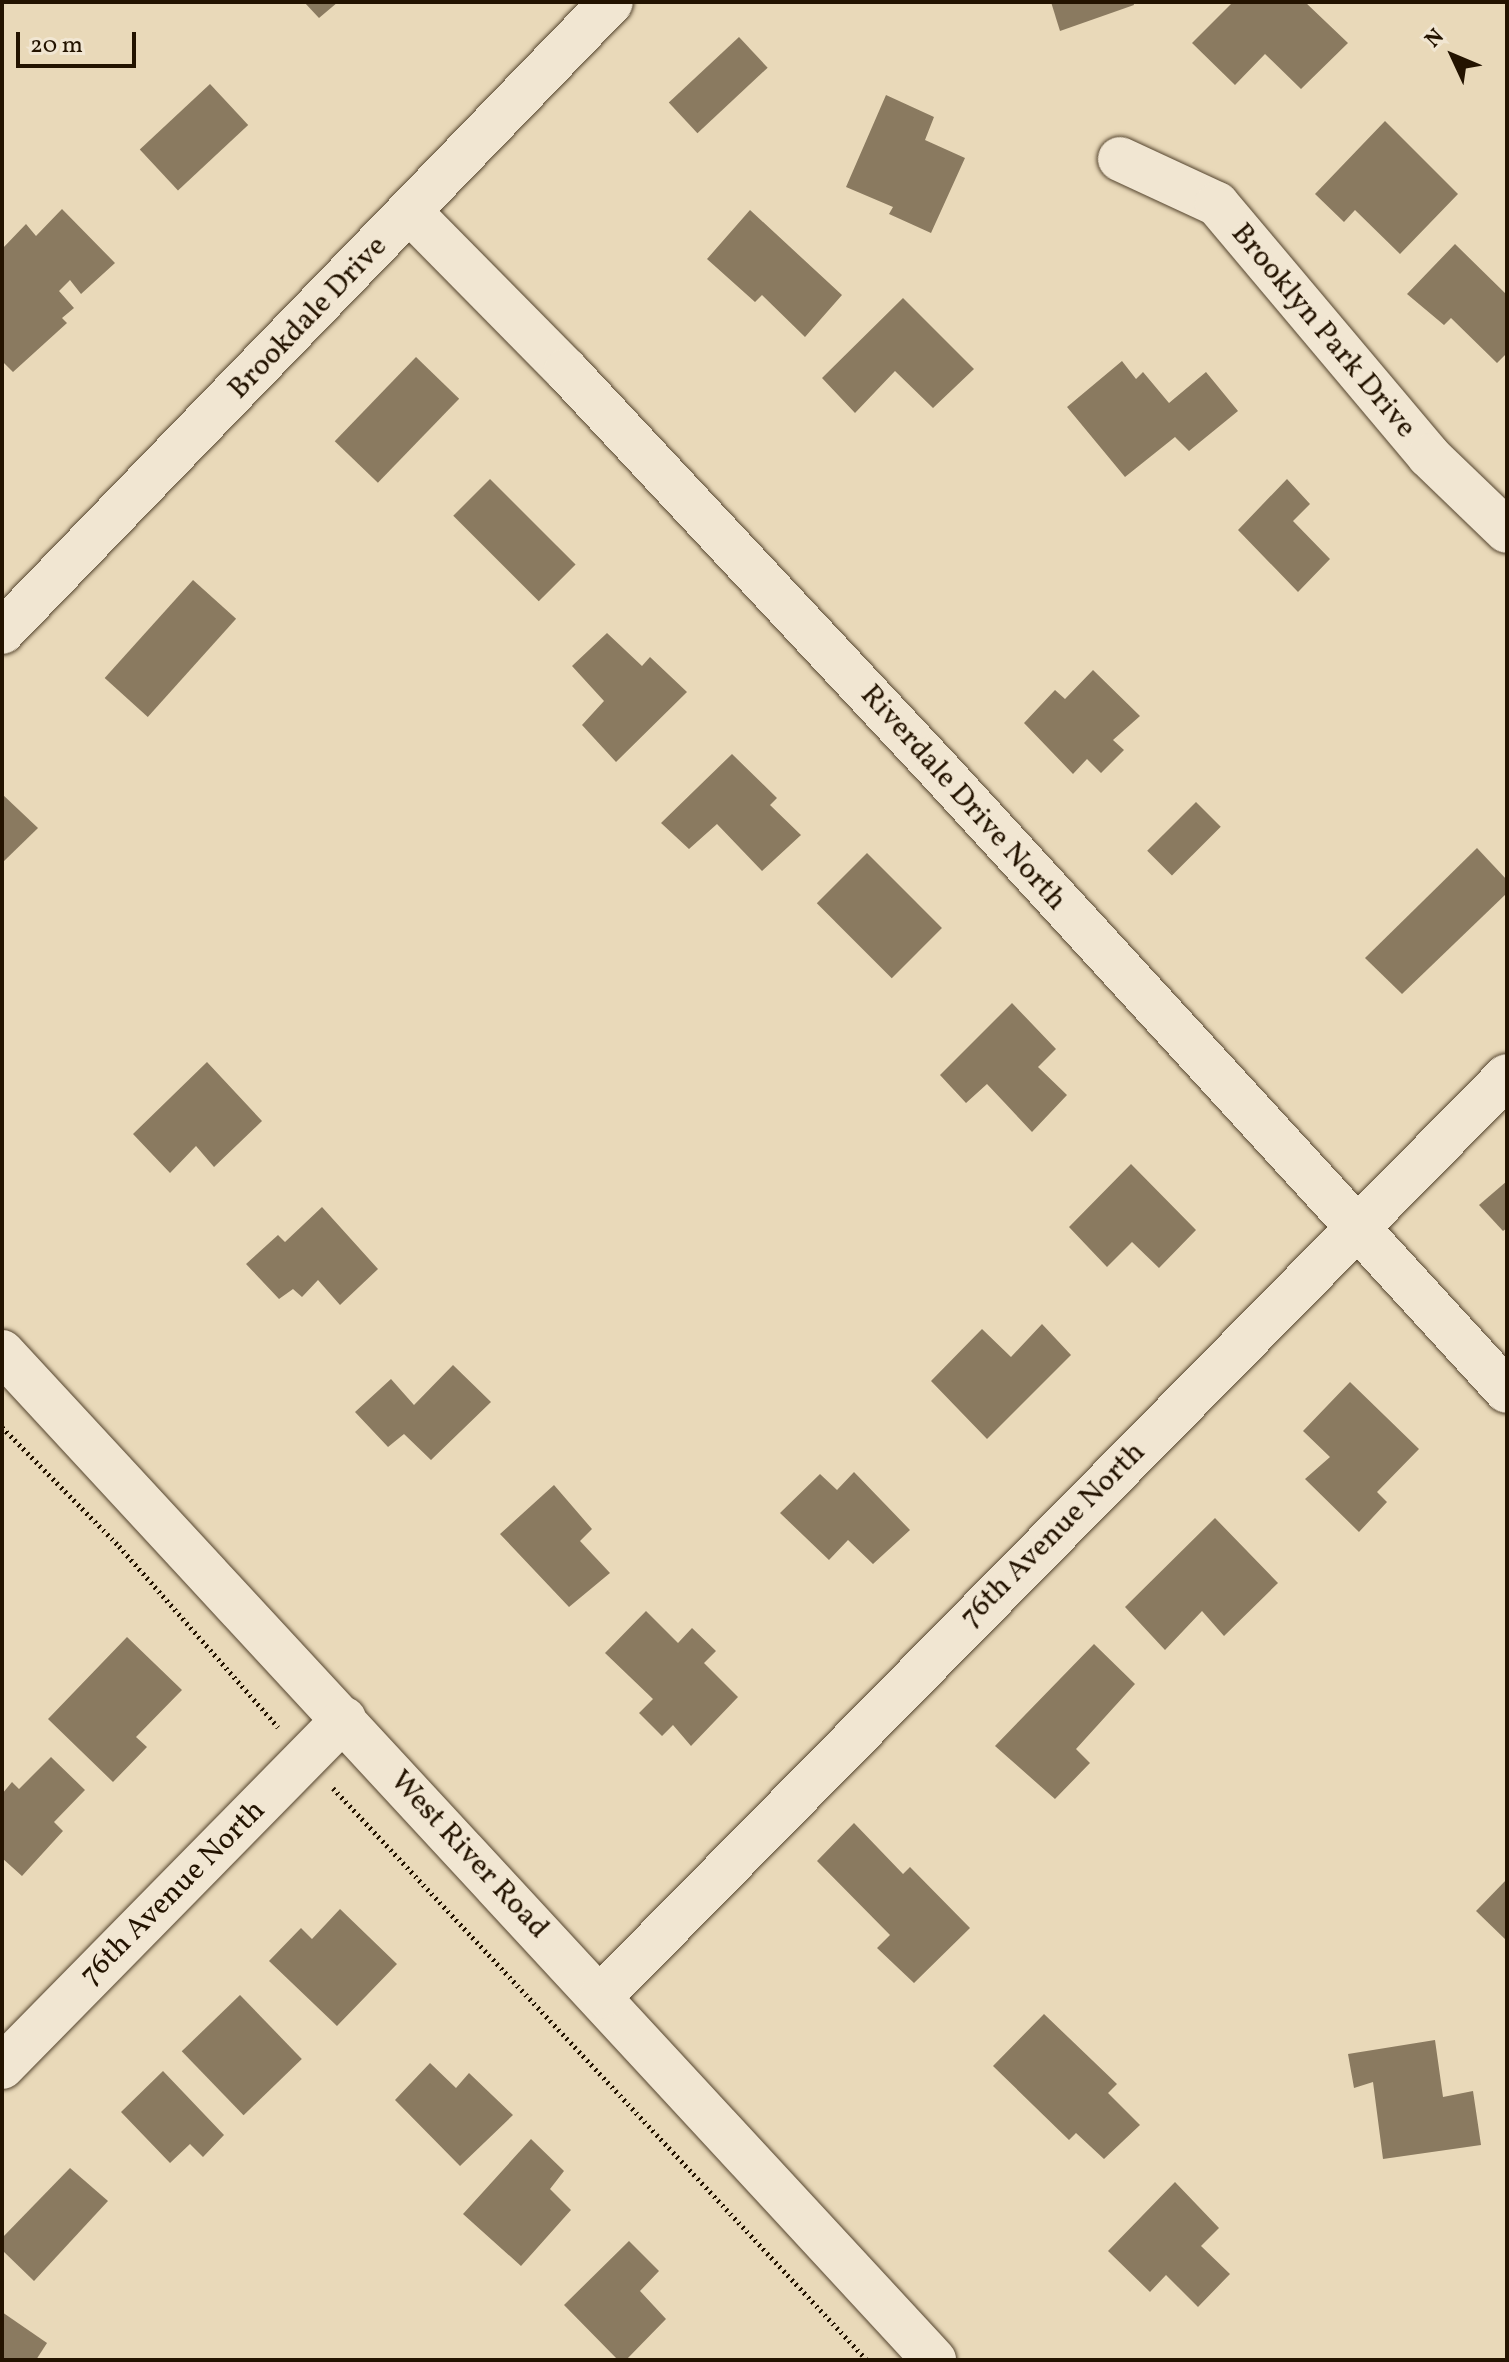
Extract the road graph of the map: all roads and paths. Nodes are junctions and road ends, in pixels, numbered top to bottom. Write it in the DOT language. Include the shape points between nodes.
graph roads {
  1 [pos="611,2"];
  2 [pos="1120,159"];
  3 [pos="411,213"];
  4 [pos="1507,531"];
  5 [pos="2,632"];
  6 [pos="1507,1076"];
  7 [pos="1358,1229"];
  8 [pos="2,1352"];
  9 [pos="1507,1391"];
  10 [pos="2,1427"];
  11 [pos="344,1719"];
  12 [pos="286,1736"];
  13 [pos="324,1779"];
  14 [pos="601,1996"];
  15 [pos="2,2067"];
  16 [pos="867,2360"];
  17 [pos="934,2360"];
  1 -- 3 [label="street, Brookdale Drive"];
  2 -- 4 [label="street, Brooklyn Park Drive" via="1217,204 1429,456"];
  3 -- 5 [label="street, Brookdale Drive"];
  3 -- 7 [label="street, Riverdale Drive North" via="566,370 876,702"];
  6 -- 7 [label="street, 76th Avenue North"];
  7 -- 9 [label="street, Riverdale Drive North"];
  7 -- 14 [label="street, 76th Avenue North"];
  8 -- 11 [label="street, West River Road"];
  10 -- 12 [label="path" via="119,1546"];
  11 -- 14 [label="street, West River Road"];
  11 -- 15 [label="street, 76th Avenue North"];
  13 -- 16 [label="path"];
  14 -- 17 [label="street, West River Road"];
}
